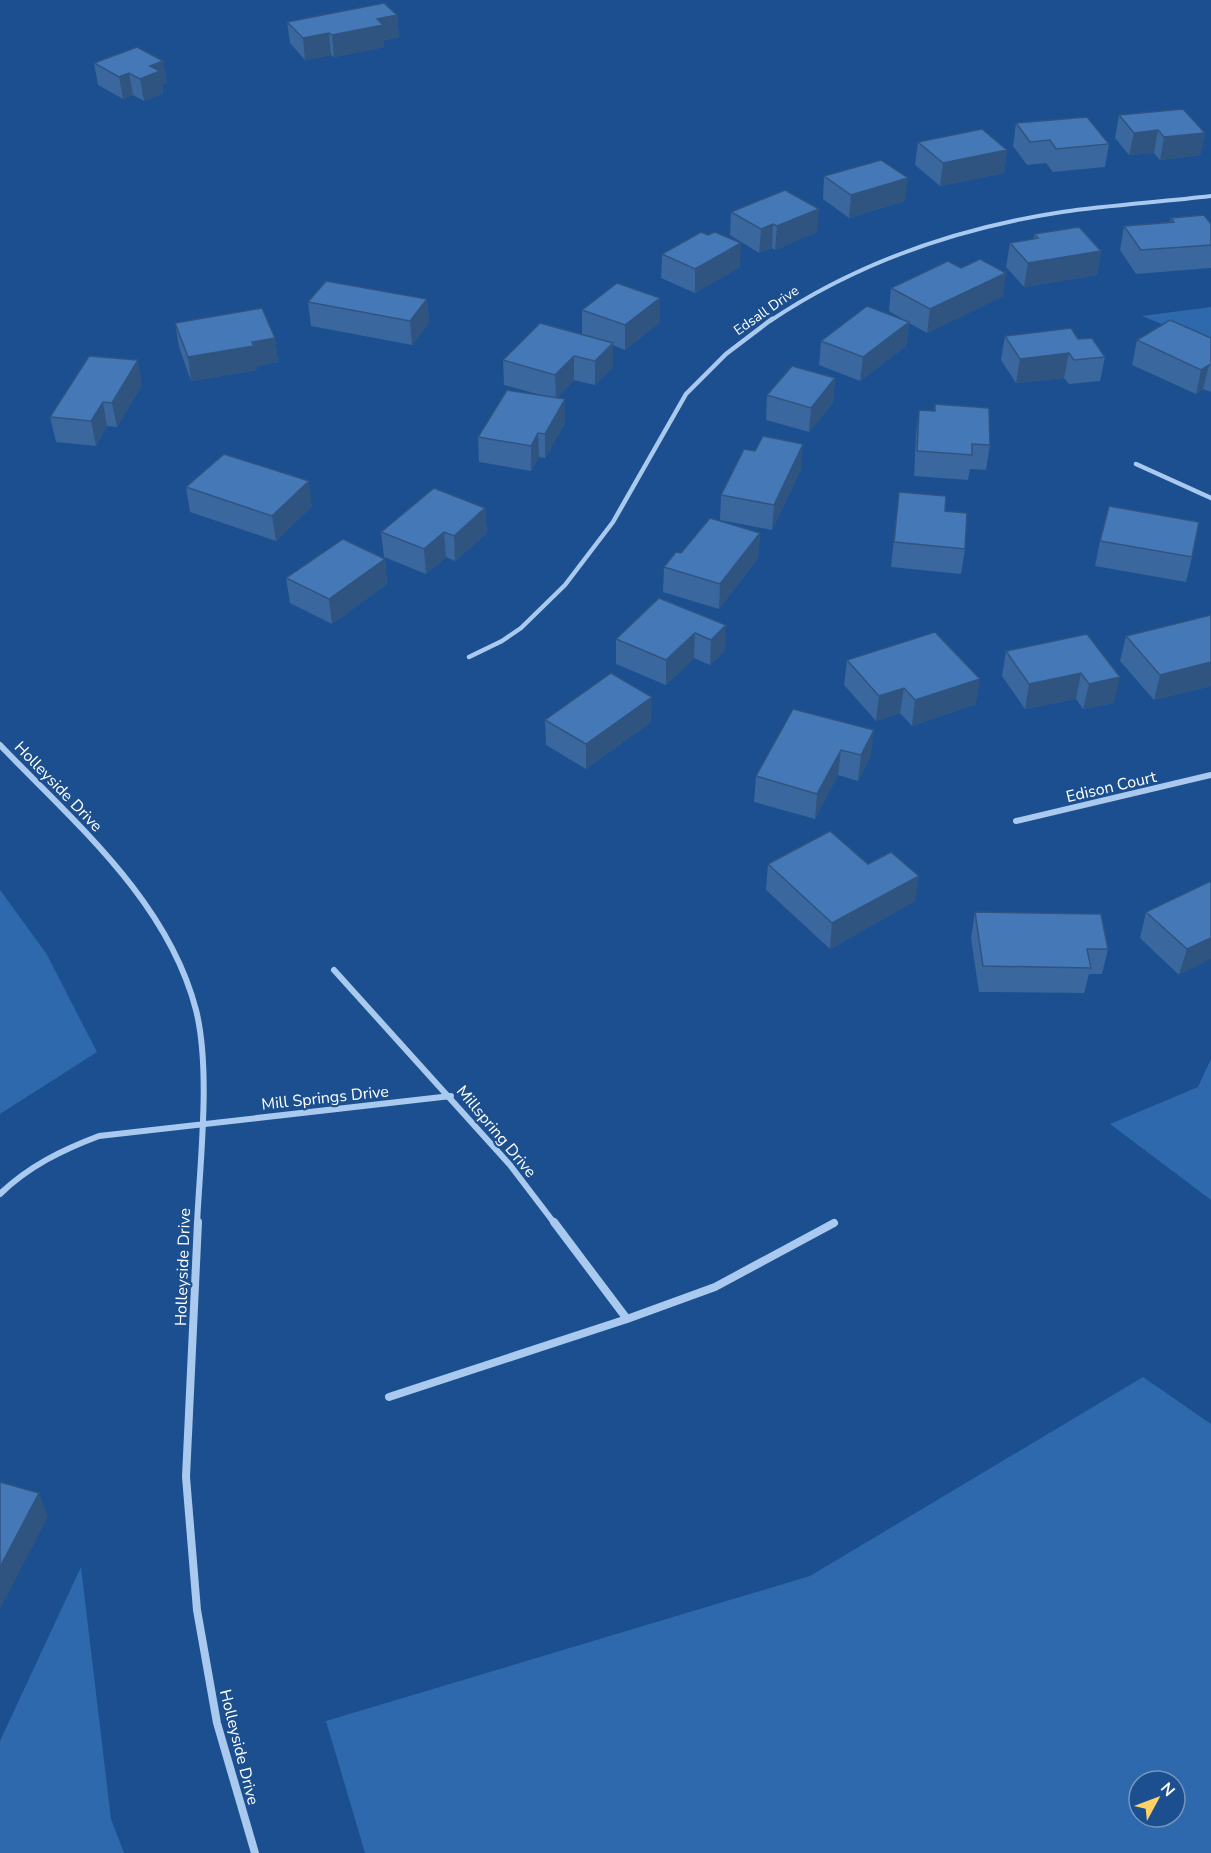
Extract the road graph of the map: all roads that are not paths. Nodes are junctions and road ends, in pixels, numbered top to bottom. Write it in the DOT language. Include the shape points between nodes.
graph roads {
  1 [pos="1211,196"];
  2 [pos="1136,464"];
  3 [pos="1211,498"];
  4 [pos="470,657"];
  5 [pos="0,745"];
  6 [pos="1211,774"];
  7 [pos="1016,820"];
  8 [pos="334,970"];
  9 [pos="451,1096"];
  10 [pos="202,1124"];
  11 [pos="0,1194"];
  12 [pos="834,1223"];
  13 [pos="627,1319"];
  14 [pos="389,1397"];
  15 [pos="255,1853"];
  1 -- 4 [label="street, Edsall Drive" via="1043,215 969,231 894,255 808,295 738,343 699,379 680,402 613,523 589,556 549,601 508,637"];
  2 -- 3 [label="street"];
  5 -- 10 [label="street, Holleyside Drive" via="101,850 149,909 178,956 196,1011 202,1058"];
  6 -- 7 [label="street, Edison Court"];
  8 -- 9 [label="street, Millspring Drive"];
  9 -- 10 [label="street, Mill Springs Drive"];
  9 -- 13 [label="street, Millspring Drive" via="510,1165"];
  10 -- 11 [label="street, Mill Springs Drive" via="99,1136 57,1152 19,1175"];
  10 -- 15 [label="street, Holleyside Drive" via="186,1477 197,1610 217,1723"];
  12 -- 13 [label="street" via="715,1287"];
  13 -- 14 [label="street"];
}
